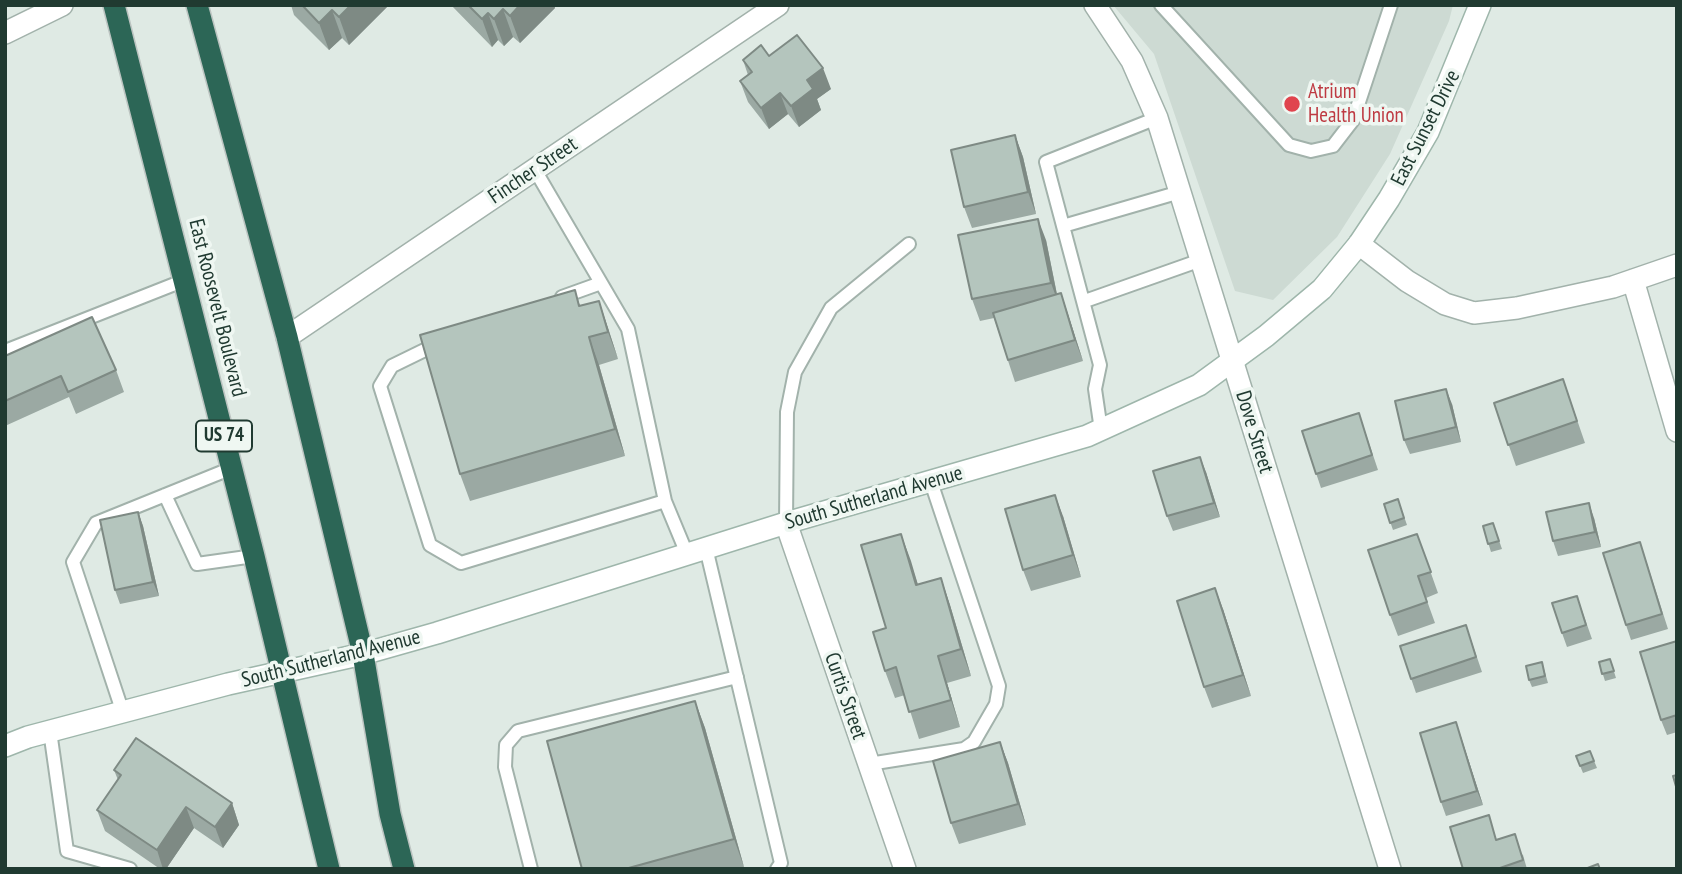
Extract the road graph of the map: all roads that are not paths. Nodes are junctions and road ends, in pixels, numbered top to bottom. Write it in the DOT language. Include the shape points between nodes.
graph roads {
  1 [pos="62,5"];
  2 [pos="114,5"];
  3 [pos="197,5"];
  4 [pos="778,5"];
  5 [pos="1096,5"];
  6 [pos="1161,5"];
  7 [pos="1391,5"];
  8 [pos="1480,5"];
  9 [pos="5,33"];
  10 [pos="1157,118"];
  11 [pos="535,170"];
  12 [pos="1180,192"];
  13 [pos="1062,226"];
  14 [pos="909,244"];
  15 [pos="1359,244"];
  16 [pos="1201,260"];
  17 [pos="1677,265"];
  18 [pos="184,280"];
  19 [pos="1633,280"];
  20 [pos="601,283"];
  21 [pos="1085,301"];
  22 [pos="549,302"];
  23 [pos="287,337"];
  24 [pos="445,341"];
  25 [pos="5,351"];
  26 [pos="1231,359"];
  27 [pos="1101,430"];
  28 [pos="1677,431"];
  29 [pos="232,468"];
  30 [pos="931,482"];
  31 [pos="165,495"];
  32 [pos="665,501"];
  33 [pos="786,523"];
  34 [pos="697,551"];
  35 [pos="254,556"];
  36 [pos="363,654"];
  37 [pos="280,672"];
  38 [pos="737,677"];
  39 [pos="124,713"];
  40 [pos="50,731"];
  41 [pos="5,746"];
  42 [pos="869,764"];
  43 [pos="779,866"];
  44 [pos="130,869"];
  45 [pos="330,869"];
  46 [pos="404,869"];
  47 [pos="531,869"];
  48 [pos="905,869"];
  49 [pos="1390,869"];
  1 -- 9 [label="street"];
  2 -- 18 [label="highway, East Roosevelt Boulevard / US 74"];
  3 -- 23 [label="highway"];
  4 -- 11 [label="street, Fincher Street"];
  5 -- 10 [label="street, Dove Street" via="1132,61"];
  6 -- 7 [label="lane" via="1289,145 1311,151 1333,146 1353,120"];
  8 -- 15 [label="street, East Sunset Drive" via="1428,132"];
  10 -- 12 [label="street, Dove Street"];
  10 -- 13 [label="lane" via="1046,162"];
  11 -- 20 [label="lane"];
  11 -- 23 [label="street, Fincher Street"];
  12 -- 13 [label="lane"];
  12 -- 16 [label="street, Dove Street"];
  13 -- 21 [label="lane"];
  14 -- 33 [label="lane" via="831,308 795,372 787,412"];
  15 -- 19 [label="street" via="1407,281 1446,304 1474,313 1517,308"];
  15 -- 26 [label="street, South Sutherland Avenue" via="1322,289"];
  16 -- 21 [label="lane"];
  16 -- 26 [label="street, Dove Street"];
  17 -- 19 [label="street"];
  18 -- 25 [label="lane"];
  18 -- 29 [label="highway, East Roosevelt Boulevard / US 74"];
  19 -- 28 [label="street"];
  20 -- 22 [label="lane"];
  20 -- 32 [label="lane" via="628,329"];
  21 -- 27 [label="lane" via="1100,365 1095,389"];
  23 -- 36 [label="highway"];
  24 -- 32 [label="lane" via="392,366 380,386 430,545 461,563"];
  26 -- 27 [label="street, South Sutherland Avenue" via="1199,385"];
  26 -- 49 [label="street, Dove Street"];
  27 -- 30 [label="street, South Sutherland Avenue"];
  29 -- 31 [label="lane"];
  29 -- 35 [label="highway, East Roosevelt Boulevard / US 74"];
  30 -- 33 [label="street, South Sutherland Avenue"];
  30 -- 42 [label="lane" via="999,686 996,704 974,742 964,748"];
  31 -- 35 [label="lane" via="197,564"];
  31 -- 39 [label="lane" via="96,523 73,562"];
  32 -- 34 [label="lane"];
  33 -- 34 [label="street, South Sutherland Avenue"];
  33 -- 42 [label="street, Curtis Street"];
  34 -- 36 [label="street, South Sutherland Avenue"];
  34 -- 38 [label="lane"];
  35 -- 37 [label="highway, East Roosevelt Boulevard / US 74"];
  36 -- 37 [label="street, South Sutherland Avenue"];
  36 -- 46 [label="highway"];
  37 -- 39 [label="street, South Sutherland Avenue"];
  37 -- 45 [label="highway, East Roosevelt Boulevard / US 74"];
  38 -- 43 [label="lane"];
  38 -- 47 [label="lane" via="518,731 506,745 505,767"];
  39 -- 40 [label="street, South Sutherland Avenue"];
  40 -- 41 [label="street, South Sutherland Avenue"];
  40 -- 44 [label="lane" via="67,850"];
  42 -- 48 [label="street, Curtis Street"];
}
